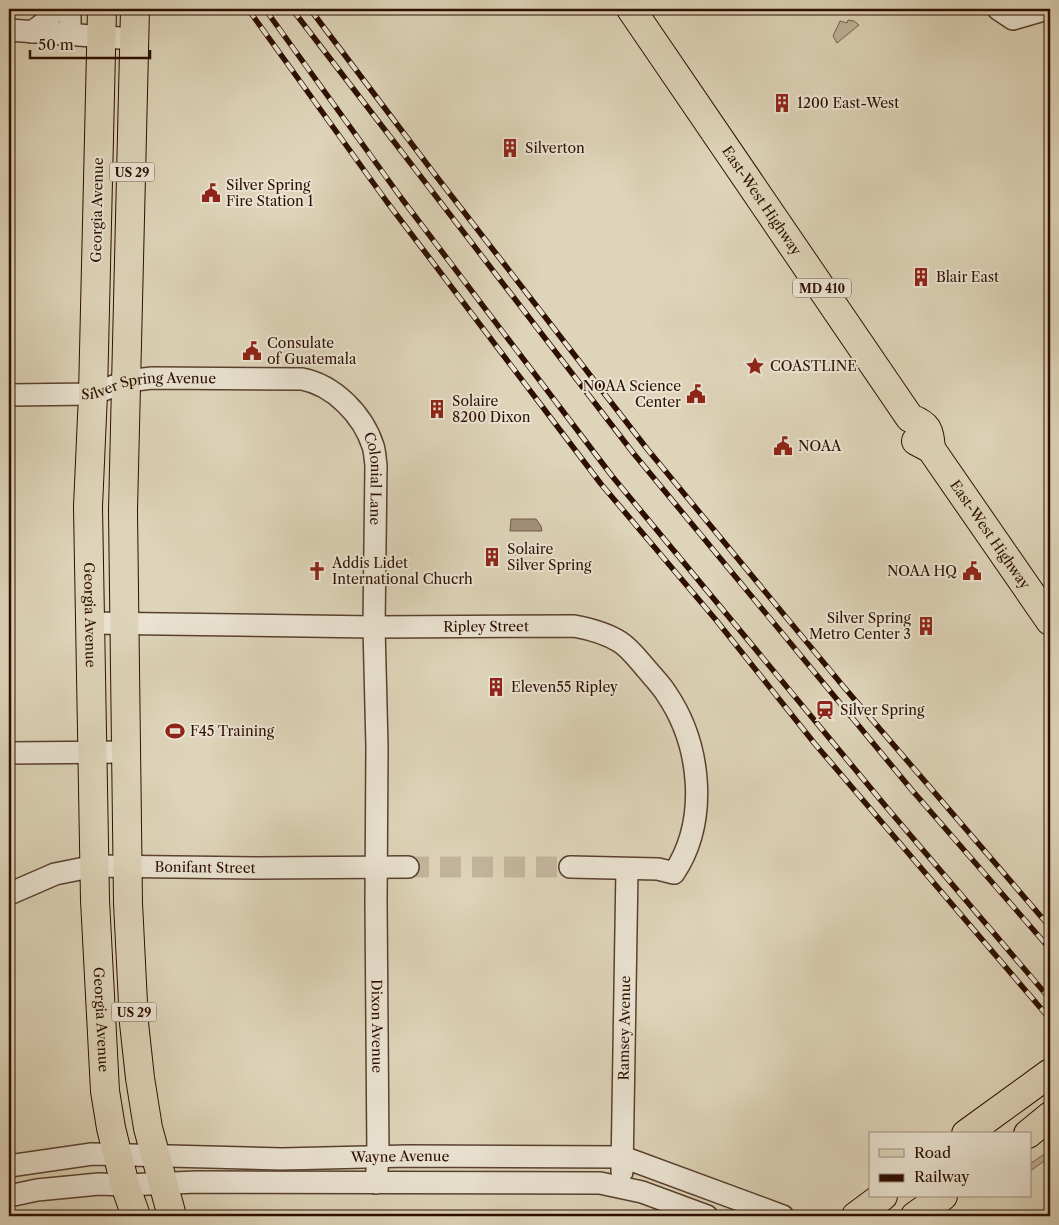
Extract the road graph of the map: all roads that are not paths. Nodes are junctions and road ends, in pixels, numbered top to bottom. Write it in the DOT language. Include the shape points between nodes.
graph roads {
  1 [pos="55,9"];
  2 [pos="70,9"];
  3 [pos="102,9"];
  4 [pos="135,9"];
  5 [pos="631,9"];
  6 [pos="998,9"];
  7 [pos="1044,10"];
  8 [pos="9,30"];
  9 [pos="32,32"];
  10 [pos="70,35"];
  11 [pos="101,37"];
  12 [pos="134,39"];
  13 [pos="97,186"];
  14 [pos="131,186"];
  15 [pos="288,379"];
  16 [pos="127,381"];
  17 [pos="93,394"];
  18 [pos="9,395"];
  19 [pos="1050,621"];
  20 [pos="90,623"];
  21 [pos="124,623"];
  22 [pos="374,626"];
  23 [pos="92,752"];
  24 [pos="126,752"];
  25 [pos="9,753"];
  26 [pos="95,866"];
  27 [pos="377,867"];
  28 [pos="408,867"];
  29 [pos="570,867"];
  30 [pos="128,868"];
  31 [pos="627,870"];
  32 [pos="9,894"];
  33 [pos="1050,1073"];
  34 [pos="1050,1116"];
  35 [pos="969,1132"];
  36 [pos="1030,1132"];
  37 [pos="118,1154"];
  38 [pos="155,1156"];
  39 [pos="378,1157"];
  40 [pos="623,1157"];
  41 [pos="9,1166"];
  42 [pos="163,1183"];
  43 [pos="376,1183"];
  44 [pos="125,1185"];
  45 [pos="621,1187"];
  46 [pos="9,1196"];
  47 [pos="880,1198"];
  48 [pos="940,1198"];
  49 [pos="136,1216"];
  50 [pos="172,1216"];
  51 [pos="707,1216"];
  52 [pos="783,1216"];
  53 [pos="856,1216"];
  54 [pos="915,1216"];
  1 -- 9 [label="street" via="48,20"];
  2 -- 10 [label="street"];
  3 -- 11 [label="main road, Georgia Avenue / US 29"];
  4 -- 12 [label="main road, US 29"];
  5 -- 19 [label="main road, East-West Highway / MD 410" via="910,418 907,430 914,440 931,449"];
  6 -- 7 [label="street" via="1014,19"];
  8 -- 9 [label="street"];
  9 -- 10 [label="street"];
  10 -- 11 [label="street"];
  11 -- 12 [label="street"];
  11 -- 13 [label="main road, Georgia Avenue / US 29"];
  12 -- 14 [label="main road, US 29"];
  13 -- 14 [label="main road"];
  13 -- 17 [label="main road, Georgia Avenue / US 29"];
  14 -- 16 [label="main road, US 29"];
  15 -- 16 [label="street, Silver Spring Avenue" via="152,378"];
  15 -- 22 [label="street, Colonial Lane" via="310,380 339,397 354,412 374,447"];
  16 -- 17 [label="street, Silver Spring Avenue"];
  16 -- 21 [label="main road, US 29"];
  17 -- 18 [label="street, Silver Spring Avenue"];
  17 -- 20 [label="main road, Georgia Avenue / US 29" via="88,507"];
  20 -- 21 [label="street, Ripley Street"];
  20 -- 23 [label="main road, Georgia Avenue / US 29"];
  21 -- 22 [label="street, Ripley Street"];
  21 -- 24 [label="main road, US 29"];
  22 -- 27 [label="street, Colonial Lane"];
  22 -- 31 [label="street, Ripley Street" via="574,626 604,634 621,643 636,657 666,692 686,734 693,759 696,797 693,828 674,873"];
  23 -- 24 [label="street"];
  23 -- 25 [label="street"];
  23 -- 26 [label="main road, Georgia Avenue / US 29"];
  24 -- 30 [label="main road, US 29"];
  26 -- 30 [label="street, Bonifant Street"];
  26 -- 32 [label="street, Bonifant Street" via="55,874"];
  26 -- 37 [label="main road, Georgia Avenue / US 29" via="105,1092"];
  27 -- 28 [label="street, Bonifant Street"];
  27 -- 30 [label="street, Bonifant Street"];
  27 -- 39 [label="street, Dixon Avenue"];
  29 -- 31 [label="street"];
  30 -- 38 [label="main road, US 29" via="134,1023"];
  31 -- 40 [label="street, Ramsey Avenue"];
  33 -- 35 [label="main road"];
  34 -- 36 [label="main road"];
  37 -- 38 [label="street, Wayne Avenue"];
  37 -- 41 [label="street, Wayne Avenue" via="92,1154"];
  37 -- 44 [label="main road, Georgia Avenue / US 29"];
  38 -- 39 [label="street, Wayne Avenue"];
  38 -- 42 [label="main road, US 29"];
  39 -- 40 [label="street, Wayne Avenue"];
  39 -- 43 [label="street, Dixon Avenue"];
  40 -- 45 [label="street, Ramsey Avenue"];
  40 -- 52 [label="street, Wayne Avenue"];
  42 -- 43 [label="street, Wayne Avenue"];
  42 -- 44 [label="street, Wayne Avenue"];
  42 -- 50 [label="main road, US 29"];
  43 -- 45 [label="street, Wayne Avenue" via="600,1183"];
  44 -- 46 [label="street, Wayne Avenue" via="92,1184"];
  44 -- 49 [label="main road, Georgia Avenue / US 29"];
  45 -- 51 [label="street, Wayne Avenue"];
  47 -- 53 [label="main road"];
  48 -- 54 [label="main road"];
}
